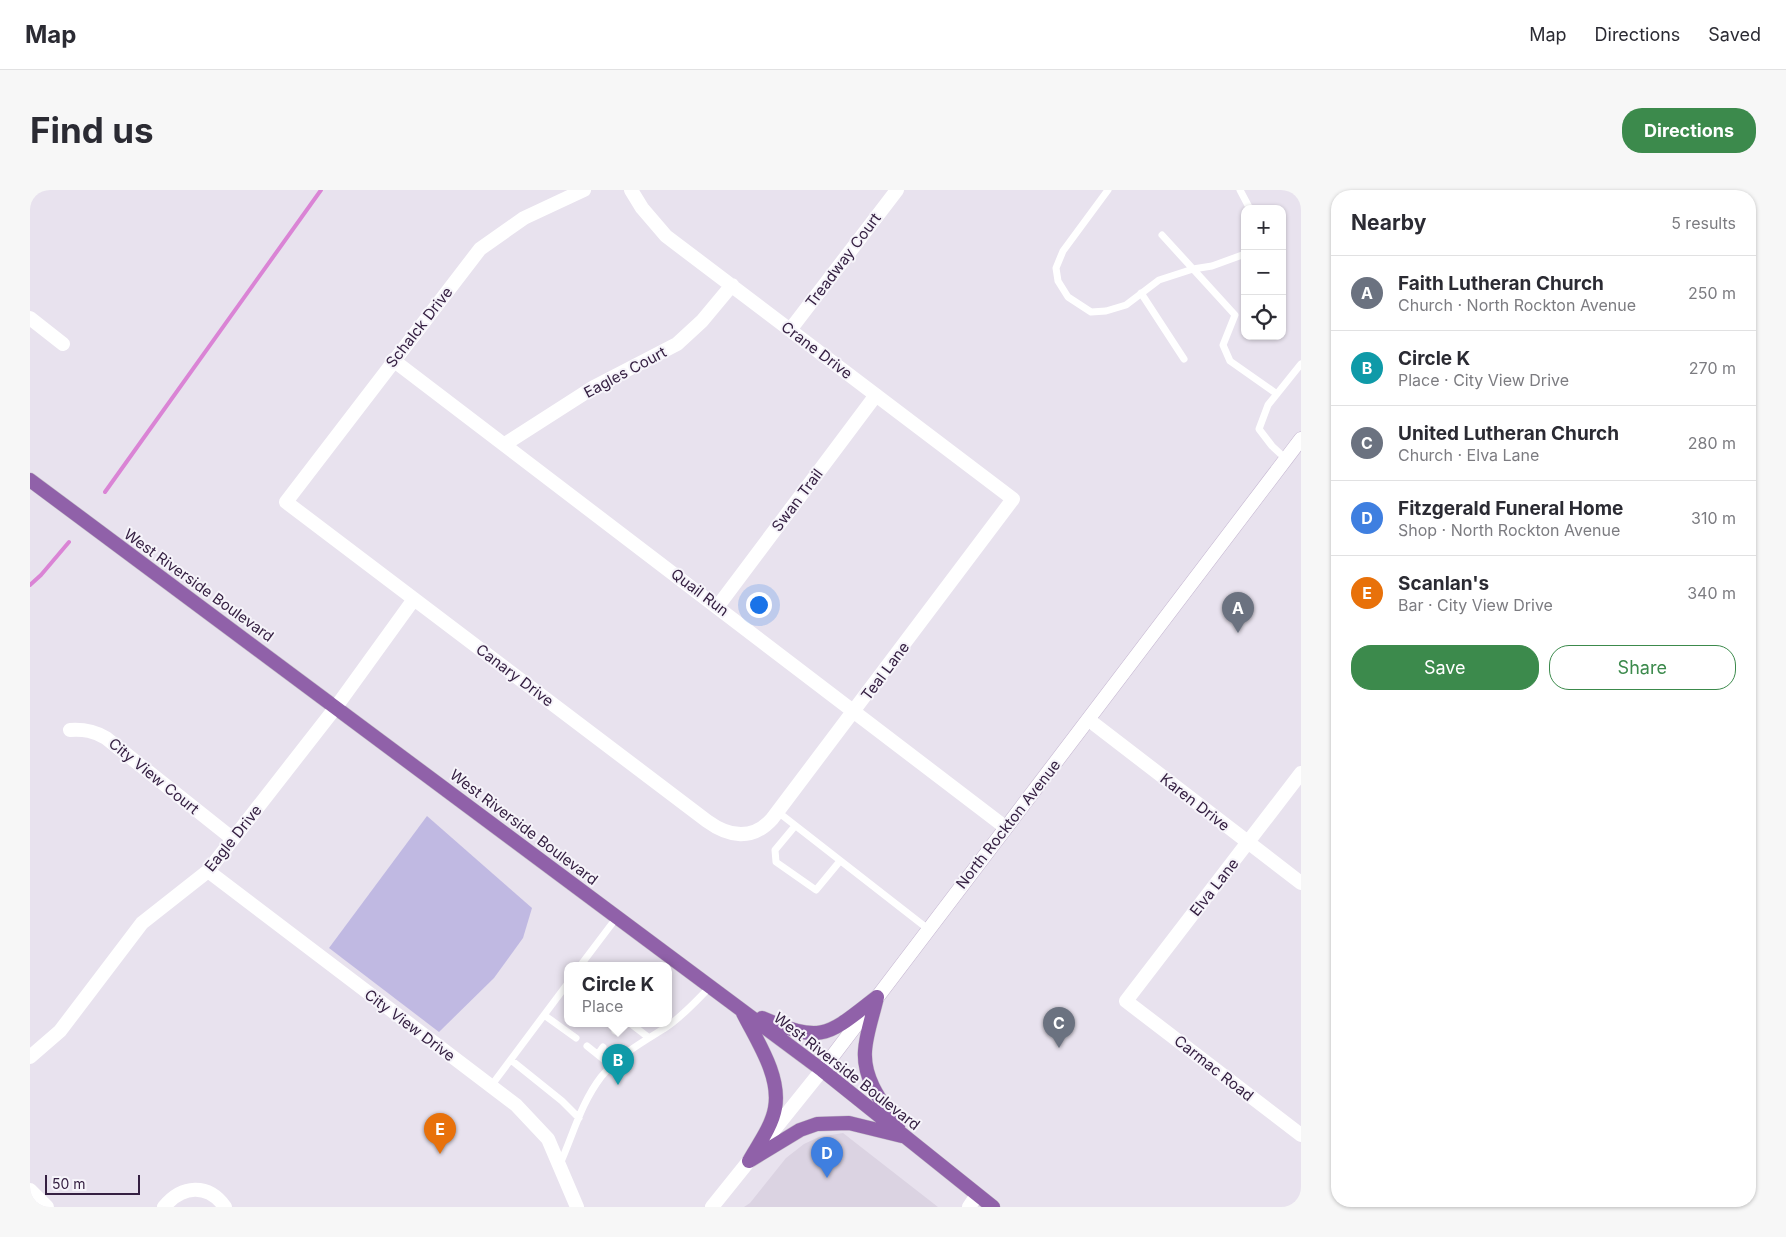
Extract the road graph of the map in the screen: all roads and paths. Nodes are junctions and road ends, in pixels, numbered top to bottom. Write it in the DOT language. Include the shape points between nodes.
graph roads {
  1 [pos="584,190"];
  2 [pos="631,190"];
  3 [pos="897,190"];
  4 [pos="1108,190"];
  5 [pos="1240,190"];
  6 [pos="1248,205"];
  7 [pos="1162,235"];
  8 [pos="1241,255"];
  9 [pos="1193,269"];
  10 [pos="732,285"];
  11 [pos="1142,293"];
  12 [pos="30,318"];
  13 [pos="790,330"];
  14 [pos="63,344"];
  15 [pos="1184,359"];
  16 [pos="393,360"];
  17 [pos="1301,364"];
  18 [pos="1277,394"];
  19 [pos="876,395"];
  20 [pos="1301,439"];
  21 [pos="505,444"];
  22 [pos="1286,459"];
  23 [pos="30,480"];
  24 [pos="1013,500"];
  25 [pos="286,502"];
  26 [pos="414,599"];
  27 [pos="718,606"];
  28 [pos="336,707"];
  29 [pos="854,713"];
  30 [pos="1089,720"];
  31 [pos="70,730"];
  32 [pos="1301,773"];
  33 [pos="778,812"];
  34 [pos="795,826"];
  35 [pos="1005,826"];
  36 [pos="748,833"];
  37 [pos="233,839"];
  38 [pos="1248,844"];
  39 [pos="840,862"];
  40 [pos="208,871"];
  41 [pos="1301,883"];
  42 [pos="617,917"];
  43 [pos="928,929"];
  44 [pos="583,962"];
  45 [pos="710,986"];
  46 [pos="564,988"];
  47 [pos="877,997"];
  48 [pos="1126,1000"];
  49 [pos="742,1010"];
  50 [pos="544,1015"];
  51 [pos="672,1023"];
  52 [pos="564,1025"];
  53 [pos="567,1027"];
  54 [pos="618,1027"];
  55 [pos="635,1027"];
  56 [pos="667,1027"];
  57 [pos="616,1030"];
  58 [pos="648,1037"];
  59 [pos="576,1038"];
  60 [pos="587,1046"];
  61 [pos="603,1047"];
  62 [pos="598,1054"];
  63 [pos="30,1057"];
  64 [pos="510,1060"];
  65 [pos="612,1066"];
  66 [pos="822,1070"];
  67 [pos="491,1086"];
  68 [pos="579,1118"];
  69 [pos="1301,1135"];
  70 [pos="905,1137"];
  71 [pos="749,1161"];
  72 [pos="560,1164"];
  73 [pos="30,1190"];
  74 [pos="976,1195"];
  75 [pos="47,1207"];
  76 [pos="164,1207"];
  77 [pos="225,1207"];
  78 [pos="577,1207"];
  79 [pos="712,1207"];
  80 [pos="969,1207"];
  81 [pos="993,1207"];
  1 -- 16 [label="street, Schalck Drive" via="524,218 480,249"];
  2 -- 10 [label="street, Crane Drive" via="666,236"];
  3 -- 13 [label="street, Treadway Court"];
  4 -- 11 [label="lane" via="1063,251 1056,268 1058,281 1068,297 1091,312 1126,305"];
  5 -- 6 [label="lane"];
  7 -- 9 [label="lane"];
  8 -- 9 [label="lane"];
  9 -- 11 [label="lane" via="1159,280"];
  9 -- 18 [label="lane" via="1235,315 1223,344 1230,361"];
  10 -- 13 [label="street, Crane Drive"];
  10 -- 21 [label="street, Eagles Court" via="702,321 677,344 594,387"];
  11 -- 15 [label="lane"];
  12 -- 14 [label="street"];
  13 -- 19 [label="street, Crane Drive"];
  16 -- 21 [label="street, Quail Run"];
  16 -- 25 [label="street, Schalck Drive"];
  17 -- 18 [label="lane"];
  18 -- 22 [label="lane" via="1268,405 1259,429"];
  19 -- 24 [label="street, Crane Drive"];
  19 -- 27 [label="street, Swan Trail"];
  20 -- 22 [label="street, North Rockton Avenue"];
  21 -- 27 [label="street, Quail Run"];
  22 -- 30 [label="street, North Rockton Avenue"];
  23 -- 28 [label="main road, West Riverside Boulevard"];
  24 -- 29 [label="street, Teal Lane"];
  25 -- 26 [label="street, Canary Drive"];
  26 -- 28 [label="street, Eagle Drive"];
  26 -- 36 [label="street, Canary Drive" via="716,827 733,834"];
  27 -- 29 [label="street, Quail Run"];
  28 -- 37 [label="street, Eagle Drive"];
  28 -- 42 [label="main road, West Riverside Boulevard"];
  29 -- 33 [label="street, Teal Lane"];
  29 -- 35 [label="street, Quail Run"];
  30 -- 35 [label="street, North Rockton Avenue"];
  30 -- 38 [label="street, Karen Drive"];
  31 -- 37 [label="street, City View Court" via="95,731 106,738"];
  32 -- 38 [label="street, Elva Lane"];
  33 -- 34 [label="lane"];
  33 -- 36 [label="street, Teal Lane" via="764,826"];
  34 -- 39 [label="lane"];
  34 -- 39 [label="lane" via="775,850 776,862 816,890"];
  35 -- 43 [label="street, North Rockton Avenue"];
  37 -- 40 [label="street, Eagle Drive"];
  38 -- 41 [label="street, Karen Drive"];
  38 -- 48 [label="street, Elva Lane"];
  39 -- 43 [label="lane"];
  40 -- 63 [label="street, Eagle Drive" via="142,922 60,1031"];
  40 -- 67 [label="street, City View Drive"];
  42 -- 44 [label="lane"];
  42 -- 45 [label="main road, West Riverside Boulevard"];
  43 -- 47 [label="street, North Rockton Avenue"];
  45 -- 49 [label="main road, West Riverside Boulevard"];
  45 -- 51 [label="lane"];
  46 -- 50 [label="lane"];
  47 -- 49 [label="main road" via="837,1028 822,1034 782,1027"];
  47 -- 66 [label="street, North Rockton Avenue"];
  47 -- 70 [label="main road" via="865,1052 867,1072 875,1092"];
  48 -- 69 [label="street, Carmac Road"];
  49 -- 66 [label="main road, West Riverside Boulevard"];
  49 -- 71 [label="main road" via="771,1071 776,1107"];
  50 -- 52 [label="lane"];
  50 -- 64 [label="lane"];
  53 -- 59 [label="lane"];
  54 -- 57 [label="lane"];
  55 -- 58 [label="lane"];
  56 -- 58 [label="lane"];
  58 -- 65 [label="lane"];
  60 -- 62 [label="lane"];
  61 -- 62 [label="lane"];
  62 -- 65 [label="lane"];
  64 -- 67 [label="lane"];
  64 -- 68 [label="lane"];
  65 -- 68 [label="lane" via="586,1100"];
  66 -- 70 [label="main road, West Riverside Boulevard"];
  66 -- 71 [label="street, North Rockton Avenue"];
  67 -- 72 [label="street, City View Drive" via="535,1123 548,1138"];
  68 -- 72 [label="lane"];
  70 -- 71 [label="main road" via="849,1124 817,1124 800,1130"];
  70 -- 74 [label="main road, West Riverside Boulevard"];
  71 -- 79 [label="street, North Rockton Avenue"];
  72 -- 78 [label="street, City View Drive"];
  73 -- 75 [label="street"];
  74 -- 80 [label="street"];
  74 -- 81 [label="main road, West Riverside Boulevard"];
  76 -- 77 [label="street" via="172,1197 195,1189 209,1192"];
}
